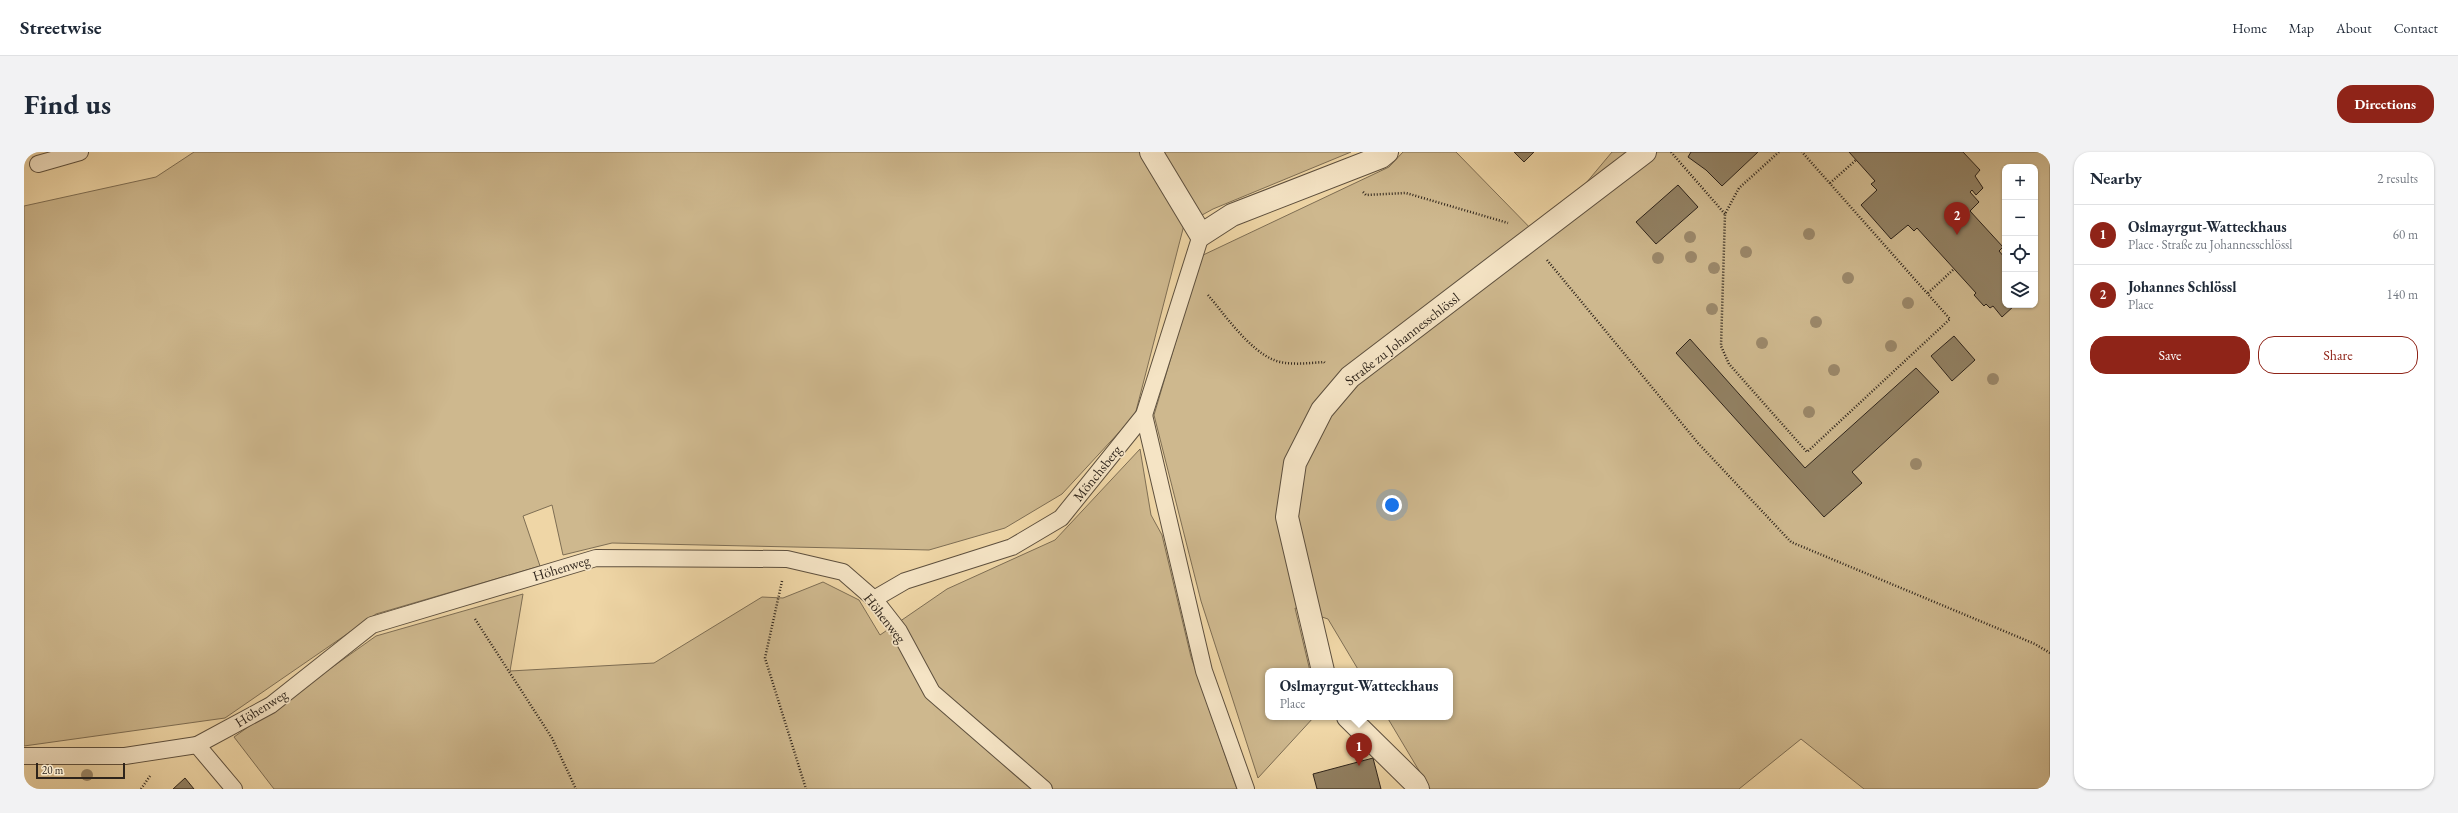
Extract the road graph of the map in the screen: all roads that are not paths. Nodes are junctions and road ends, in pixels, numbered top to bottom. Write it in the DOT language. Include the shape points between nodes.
graph roads {
  1 [pos="80,152"];
  2 [pos="1151,152"];
  3 [pos="1387,152"];
  4 [pos="1645,152"];
  5 [pos="38,164"];
  6 [pos="1201,235"];
  7 [pos="1144,415"];
  8 [pos="874,599"];
  9 [pos="1322,668"];
  10 [pos="1351,720"];
  11 [pos="197,745"];
  12 [pos="24,756"];
  13 [pos="234,789"];
  14 [pos="1044,789"];
  15 [pos="1246,789"];
  16 [pos="1418,789"];
  1 -- 5 [label="lane"];
  2 -- 6 [label="street"];
  3 -- 6 [label="street" via="1232,215"];
  4 -- 9 [label="street, Straße zu Johannesschlössl" via="1344,383 1322,410 1295,463 1287,517"];
  6 -- 7 [label="lane, Mönchsberg"];
  7 -- 8 [label="lane, Mönchsberg" via="1061,518 1012,547 905,581"];
  7 -- 15 [label="lane" via="1204,671"];
  8 -- 11 [label="lane, Höhenweg" via="843,572 787,559 596,558 372,625 271,705"];
  8 -- 14 [label="lane, Höhenweg" via="899,631 932,692"];
  10 -- 16 [label="street" via="1415,783"];
  11 -- 12 [label="lane, Höhenweg" via="125,756"];
  11 -- 13 [label="lane"];
}
